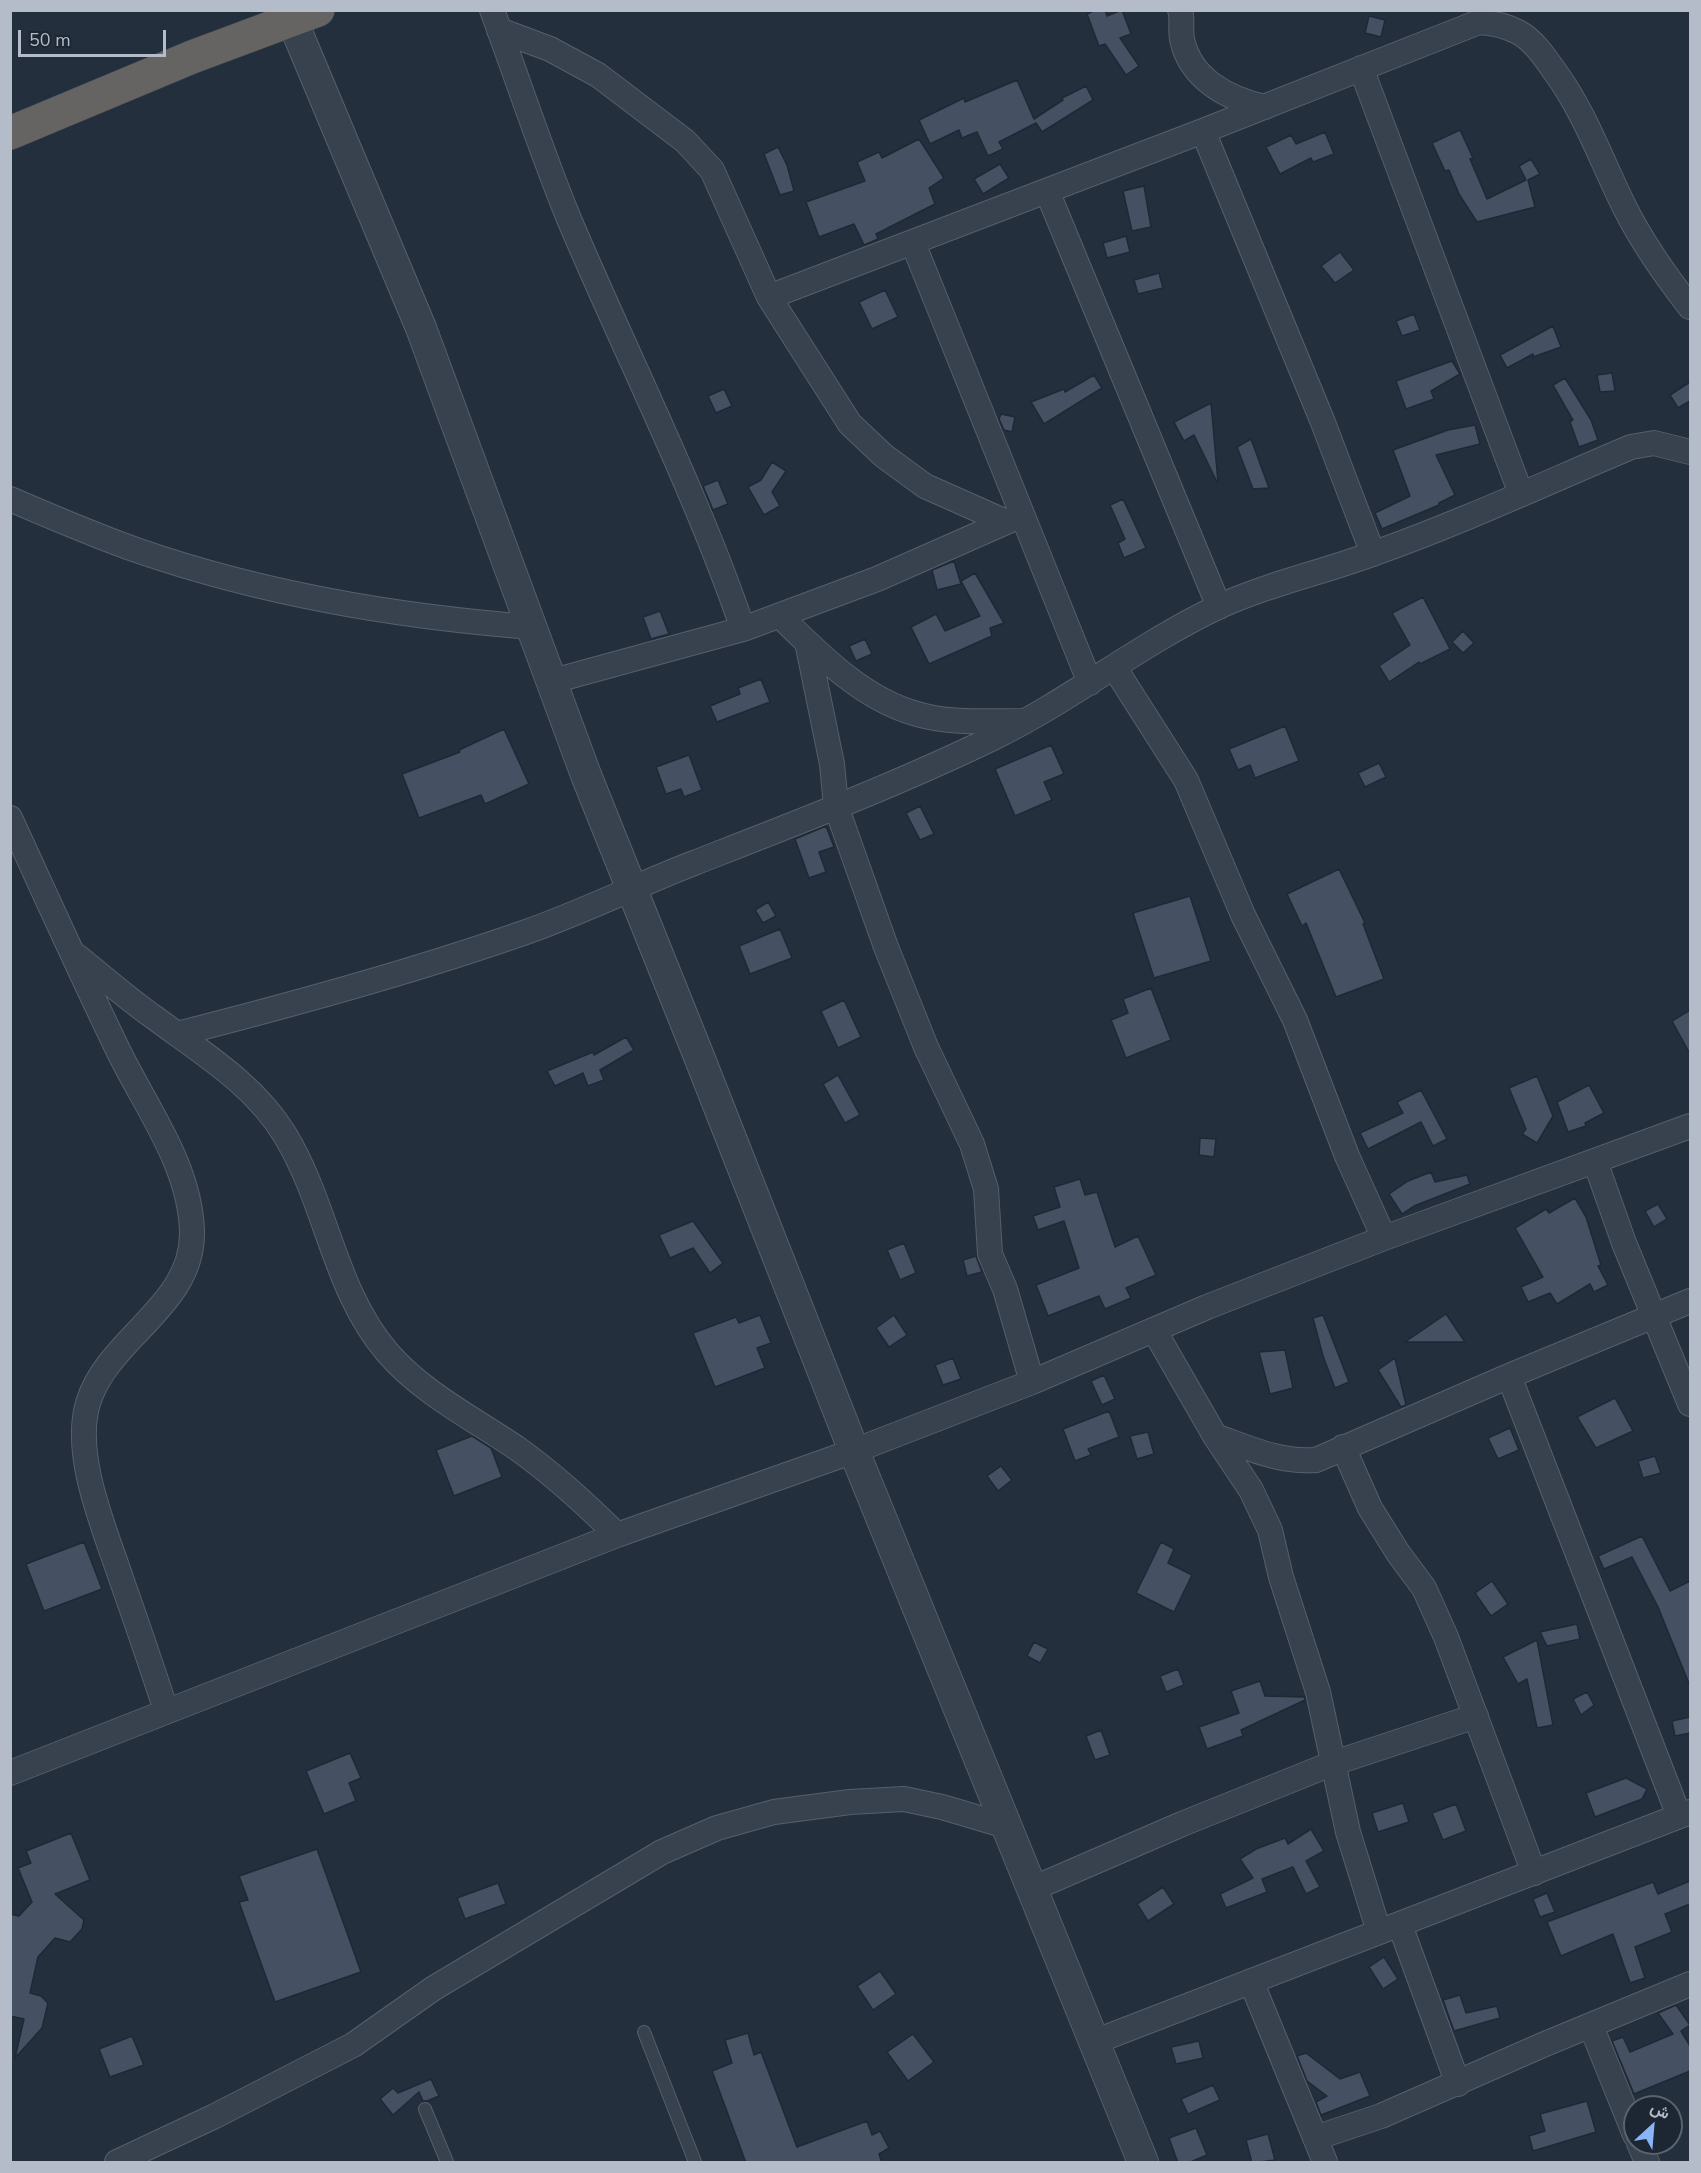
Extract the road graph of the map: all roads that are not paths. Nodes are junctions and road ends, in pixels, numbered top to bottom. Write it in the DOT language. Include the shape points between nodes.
graph roads {
  1 [pos="1180,10"];
  2 [pos="305,15"];
  3 [pos="496,20"];
  4 [pos="1361,68"];
  5 [pos="1264,107"];
  6 [pos="1203,131"];
  7 [pos="10,133"];
  8 [pos="1047,191"];
  9 [pos="913,243"];
  10 [pos="769,297"];
  11 [pos="1690,307"];
  12 [pos="1690,452"];
  13 [pos="1521,494"];
  14 [pos="10,499"];
  15 [pos="1014,519"];
  16 [pos="1373,554"];
  17 [pos="1219,607"];
  18 [pos="780,616"];
  19 [pos="532,627"];
  20 [pos="743,629"];
  21 [pos="807,642"];
  22 [pos="1114,667"];
  23 [pos="553,681"];
  24 [pos="1090,682"];
  25 [pos="1024,721"];
  26 [pos="836,806"];
  27 [pos="10,818"];
  28 [pos="631,887"];
  29 [pos="72,953"];
  30 [pos="177,1034"];
  31 [pos="1690,1125"];
  32 [pos="1595,1161"];
  33 [pos="1384,1238"];
  34 [pos="1690,1301"];
  35 [pos="1654,1316"];
  36 [pos="1154,1330"];
  37 [pos="1509,1376"];
  38 [pos="1032,1382"];
  39 [pos="1690,1404"];
  40 [pos="1215,1436"];
  41 [pos="1343,1448"];
  42 [pos="854,1450"];
  43 [pos="617,1534"];
  44 [pos="166,1710"];
  45 [pos="1476,1716"];
  46 [pos="1331,1764"];
  47 [pos="10,1773"];
  48 [pos="1685,1814"];
  49 [pos="1006,1826"];
  50 [pos="1534,1873"];
  51 [pos="1032,1889"];
  52 [pos="1389,1929"];
  53 [pos="1251,1981"];
  54 [pos="1690,1984"];
  55 [pos="1591,2026"];
  56 [pos="644,2032"];
  57 [pos="1094,2042"];
  58 [pos="1458,2084"];
  59 [pos="1623,2105"];
  60 [pos="426,2109"];
  61 [pos="1315,2138"];
  62 [pos="117,2163"];
  63 [pos="447,2163"];
  64 [pos="695,2163"];
  65 [pos="1143,2163"];
  66 [pos="1325,2163"];
  1 -- 5 [label="street" via="1182,39 1192,64 1214,87 1239,101"];
  2 -- 7 [label="highway"];
  2 -- 19 [label="street"];
  3 -- 10 [label="street" via="598,75 685,141 712,170"];
  3 -- 20 [label="street" via="569,218 718,555"];
  4 -- 5 [label="street"];
  4 -- 11 [label="street" via="1479,22 1499,24 1520,33 1541,53 1571,93 1646,248"];
  4 -- 13 [label="street"];
  5 -- 6 [label="street"];
  6 -- 8 [label="street"];
  6 -- 16 [label="street"];
  8 -- 9 [label="street"];
  8 -- 17 [label="street"];
  9 -- 10 [label="street"];
  9 -- 15 [label="street"];
  10 -- 15 [label="street" via="850,424 884,456 925,486"];
  12 -- 13 [label="street" via="1654,443 1631,447"];
  13 -- 16 [label="street"];
  14 -- 19 [label="street" via="143,552 231,578 441,620"];
  15 -- 18 [label="street"];
  15 -- 24 [label="street"];
  16 -- 17 [label="street"];
  17 -- 22 [label="street"];
  18 -- 20 [label="street"];
  18 -- 21 [label="street"];
  19 -- 23 [label="street"];
  20 -- 23 [label="street"];
  21 -- 25 [label="street" via="849,679 878,698 916,714 960,721"];
  21 -- 26 [label="street" via="832,764"];
  22 -- 24 [label="street"];
  22 -- 33 [label="street" via="1186,780 1243,915 1295,1020 1347,1156"];
  23 -- 28 [label="street"];
  24 -- 25 [label="street"];
  25 -- 26 [label="street"];
  26 -- 28 [label="street"];
  26 -- 38 [label="street" via="926,1047 972,1144 986,1189 990,1254 1005,1289"];
  27 -- 29 [label="street"];
  28 -- 30 [label="street" via="588,909 525,933 311,1000"];
  28 -- 42 [label="street"];
  29 -- 30 [label="street"];
  29 -- 44 [label="street" via="176,1161 189,1200 191,1257 163,1305 103,1371 88,1402 83,1428 87,1472"];
  30 -- 43 [label="street" via="218,1062 255,1097 285,1135 309,1185 349,1290 365,1322 387,1352 417,1381 566,1485"];
  31 -- 32 [label="street"];
  32 -- 33 [label="street"];
  32 -- 35 [label="street"];
  33 -- 36 [label="street"];
  34 -- 35 [label="street"];
  35 -- 37 [label="street"];
  35 -- 39 [label="street"];
  36 -- 38 [label="street"];
  36 -- 40 [label="street"];
  37 -- 41 [label="street"];
  37 -- 48 [label="street"];
  38 -- 42 [label="street"];
  40 -- 41 [label="street" via="1296,1461 1316,1460"];
  40 -- 46 [label="street" via="1251,1490 1270,1530 1318,1692"];
  41 -- 45 [label="street" via="1370,1508 1424,1588"];
  42 -- 43 [label="street"];
  42 -- 49 [label="street"];
  43 -- 44 [label="street"];
  44 -- 47 [label="street"];
  45 -- 46 [label="street"];
  45 -- 50 [label="street"];
  46 -- 51 [label="street"];
  46 -- 52 [label="street" via="1348,1833"];
  48 -- 50 [label="street"];
  49 -- 51 [label="street"];
  49 -- 62 [label="street" via="904,1799 774,1812 717,1828 662,1852 434,1988 353,2044"];
  50 -- 52 [label="street"];
  51 -- 57 [label="street"];
  52 -- 53 [label="street"];
  52 -- 58 [label="street"];
  53 -- 57 [label="street"];
  53 -- 61 [label="street"];
  54 -- 55 [label="street"];
  55 -- 58 [label="street"];
  55 -- 59 [label="street"];
  56 -- 64 [label="lane"];
  57 -- 65 [label="street"];
  58 -- 61 [label="street"];
  60 -- 63 [label="lane"];
  61 -- 66 [label="street"];
}
